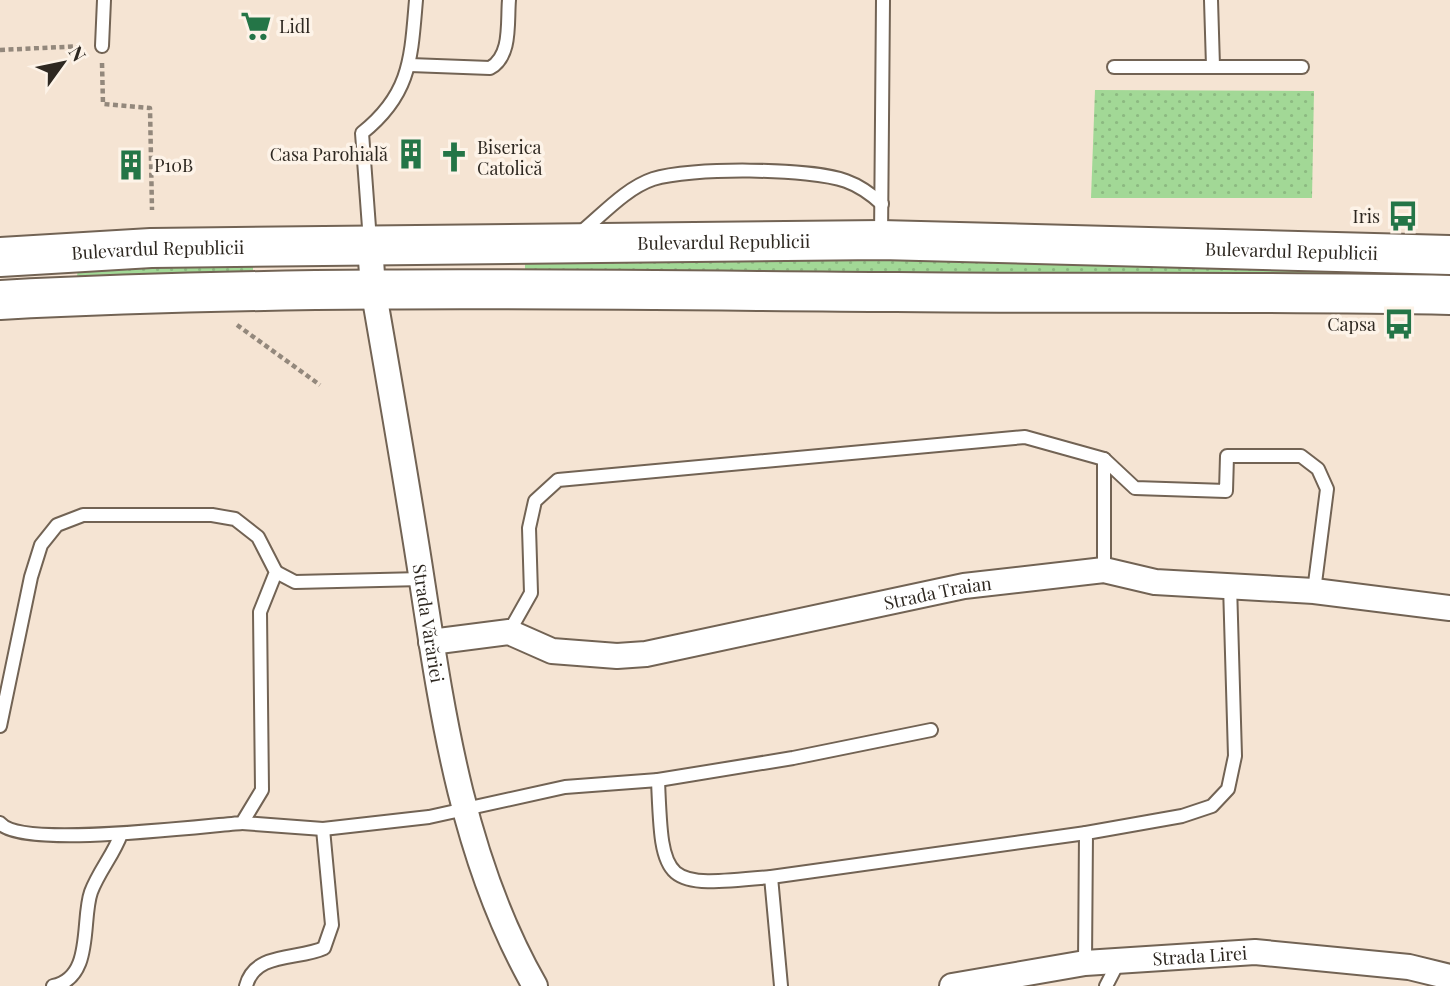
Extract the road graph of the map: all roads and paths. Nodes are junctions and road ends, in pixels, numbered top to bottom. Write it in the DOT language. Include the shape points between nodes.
graph roads {
  1 [pos="104,0"];
  2 [pos="416,0"];
  3 [pos="509,0"];
  4 [pos="883,0"];
  5 [pos="1211,0"];
  6 [pos="102,46"];
  7 [pos="0,50"];
  8 [pos="410,65"];
  9 [pos="1213,66"];
  10 [pos="1302,66"];
  11 [pos="1114,67"];
  12 [pos="152,210"];
  13 [pos="881,222"];
  14 [pos="568,243"];
  15 [pos="370,246"];
  16 [pos="1450,255"];
  17 [pos="0,257"];
  18 [pos="373,288"];
  19 [pos="220,292"];
  20 [pos="1450,295"];
  21 [pos="0,300"];
  22 [pos="320,385"];
  23 [pos="1104,459"];
  24 [pos="1104,570"];
  25 [pos="276,572"];
  26 [pos="422,579"];
  27 [pos="1230,585"];
  28 [pos="1314,592"];
  29 [pos="1450,608"];
  30 [pos="509,632"];
  31 [pos="431,642"];
  32 [pos="6,671"];
  33 [pos="0,726"];
  34 [pos="931,730"];
  35 [pos="658,780"];
  36 [pos="465,810"];
  37 [pos="242,822"];
  38 [pos="0,823"];
  39 [pos="323,829"];
  40 [pos="1086,833"];
  41 [pos="121,834"];
  42 [pos="771,877"];
  43 [pos="1120,960"];
  44 [pos="1085,963"];
  45 [pos="1450,977"];
  46 [pos="53,986"];
  47 [pos="246,986"];
  48 [pos="535,986"];
  49 [pos="781,986"];
  50 [pos="952,986"];
  51 [pos="1106,986"];
  1 -- 6 [label="lane"];
  2 -- 8 [label="lane"];
  3 -- 8 [label="lane" via="504,54 499,63 490,68"];
  4 -- 13 [label="lane"];
  5 -- 9 [label="lane"];
  6 -- 7 [label="path"];
  6 -- 12 [label="path" via="103,104 150,108"];
  8 -- 15 [label="lane" via="384,115 362,133"];
  9 -- 10 [label="lane"];
  9 -- 11 [label="lane"];
  13 -- 14 [label="main road, Bulevardul Republicii"];
  13 -- 14 [label="lane" via="867,191 844,180 800,173 679,175 653,179 632,190"];
  13 -- 16 [label="main road, Bulevardul Republicii"];
  14 -- 15 [label="main road, Bulevardul Republicii"];
  15 -- 17 [label="main road, Bulevardul Republicii" via="151,248"];
  15 -- 18 [label="street, Strada Vărăriei"];
  18 -- 19 [label="main road"];
  18 -- 20 [label="main road"];
  18 -- 26 [label="street, Strada Vărăriei"];
  19 -- 21 [label="main road"];
  19 -- 22 [label="path" via="227,318"];
  23 -- 24 [label="lane"];
  23 -- 28 [label="lane" via="1135,488 1226,491 1227,456 1301,456 1318,468 1327,489"];
  23 -- 30 [label="lane" via="1025,437 558,481 535,501 529,528 531,593"];
  24 -- 27 [label="street, Strada Traian" via="1155,582"];
  24 -- 30 [label="street, Strada Traian" via="964,586 646,654 552,650"];
  25 -- 26 [label="lane" via="295,582"];
  25 -- 32 [label="lane" via="258,537 235,519 83,515 57,525 41,545"];
  25 -- 37 [label="lane" via="260,612 262,790"];
  26 -- 31 [label="street, Strada Vărăriei"];
  27 -- 28 [label="street, Strada Traian"];
  27 -- 40 [label="lane" via="1235,755 1228,789 1212,806 1182,816"];
  28 -- 29 [label="street, Strada Traian"];
  30 -- 31 [label="street"];
  31 -- 36 [label="street, Strada Vărăriei"];
  32 -- 33 [label="lane"];
  34 -- 35 [label="lane"];
  35 -- 36 [label="lane" via="565,787"];
  35 -- 42 [label="lane" via="660,841 665,860 679,877 702,884"];
  36 -- 39 [label="lane"];
  36 -- 48 [label="street, Strada Vărăriei" via="502,923"];
  37 -- 39 [label="lane"];
  37 -- 41 [label="lane"];
  38 -- 41 [label="lane" via="20,834"];
  39 -- 47 [label="lane" via="332,925 324,948 259,965"];
  40 -- 42 [label="lane"];
  40 -- 44 [label="lane"];
  41 -- 46 [label="lane" via="90,895 80,962 71,978"];
  42 -- 49 [label="lane"];
  43 -- 44 [label="street, Strada Lirei"];
  43 -- 45 [label="street, Strada Lirei" via="1255,952 1409,967"];
  43 -- 51 [label="lane"];
  44 -- 50 [label="street, Strada Lirei"];
}
